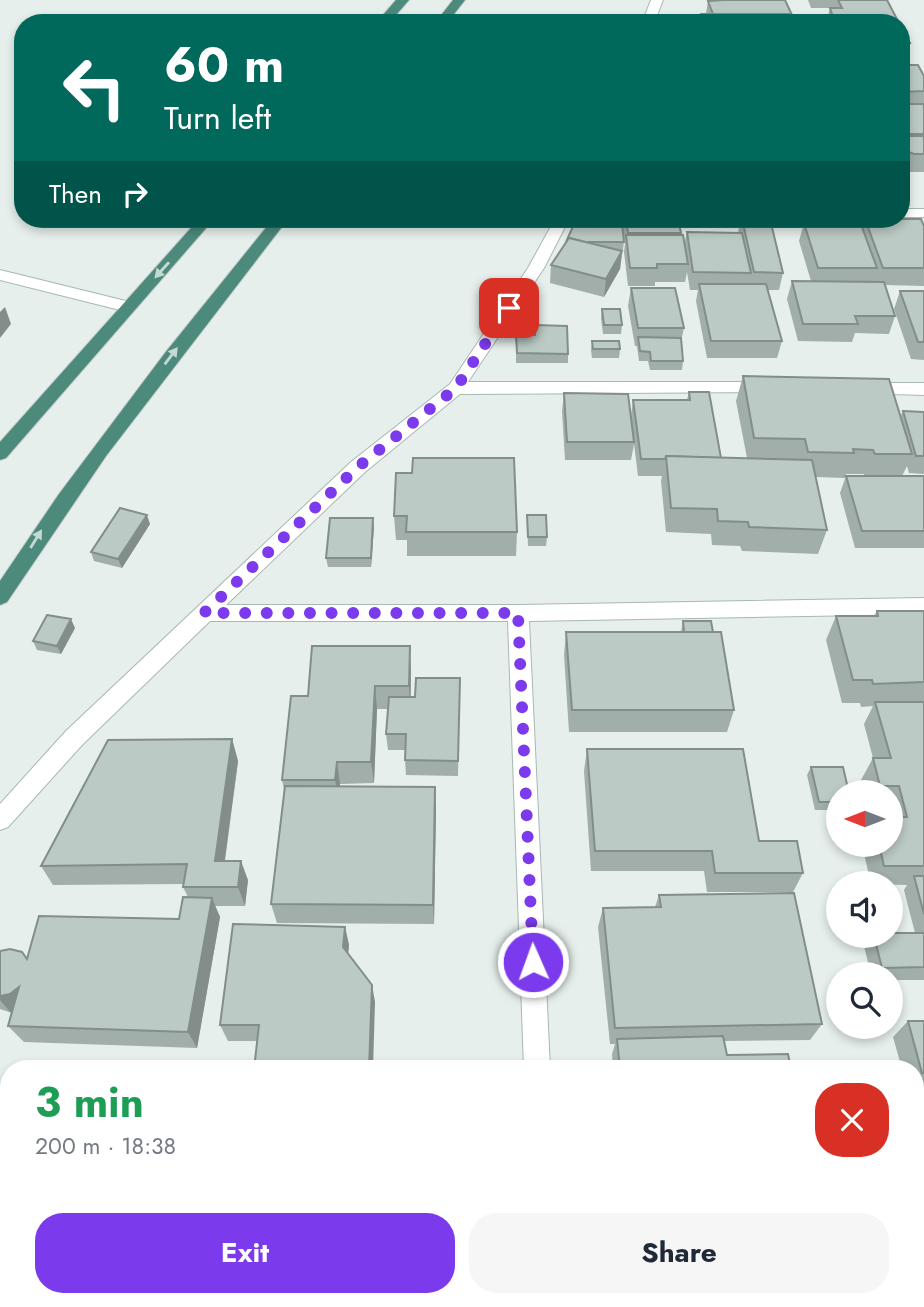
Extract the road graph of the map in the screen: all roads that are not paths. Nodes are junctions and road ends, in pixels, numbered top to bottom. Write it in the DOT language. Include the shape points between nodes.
graph roads {
  1 [pos="403,0"];
  2 [pos="459,0"];
  3 [pos="391,14"];
  4 [pos="448,14"];
  5 [pos="199,228"];
  6 [pos="274,228"];
  7 [pos="557,228"];
  8 [pos="0,275"];
  9 [pos="128,307"];
  10 [pos="456,388"];
  11 [pos="786,388"];
  12 [pos="841,388"];
  13 [pos="924,389"];
  14 [pos="0,454"];
  15 [pos="0,597"];
  16 [pos="924,606"];
  17 [pos="204,613"];
  18 [pos="518,613"];
  19 [pos="0,820"];
  20 [pos="537,1060"];
  1 -- 3 [label="highway"];
  2 -- 4 [label="highway"];
  5 -- 9 [label="highway, one-way"];
  15 -- 6 [label="highway, one-way" via="51,516"];
  7 -- 10 [label="street"];
  8 -- 9 [label="street"];
  9 -- 14 [label="highway"];
  10 -- 11 [label="street"];
  10 -- 17 [label="street" via="358,467"];
  12 -- 13 [label="street"];
  16 -- 18 [label="street"];
  17 -- 18 [label="street"];
  17 -- 19 [label="street" via="75,738"];
  18 -- 20 [label="street"];
}
